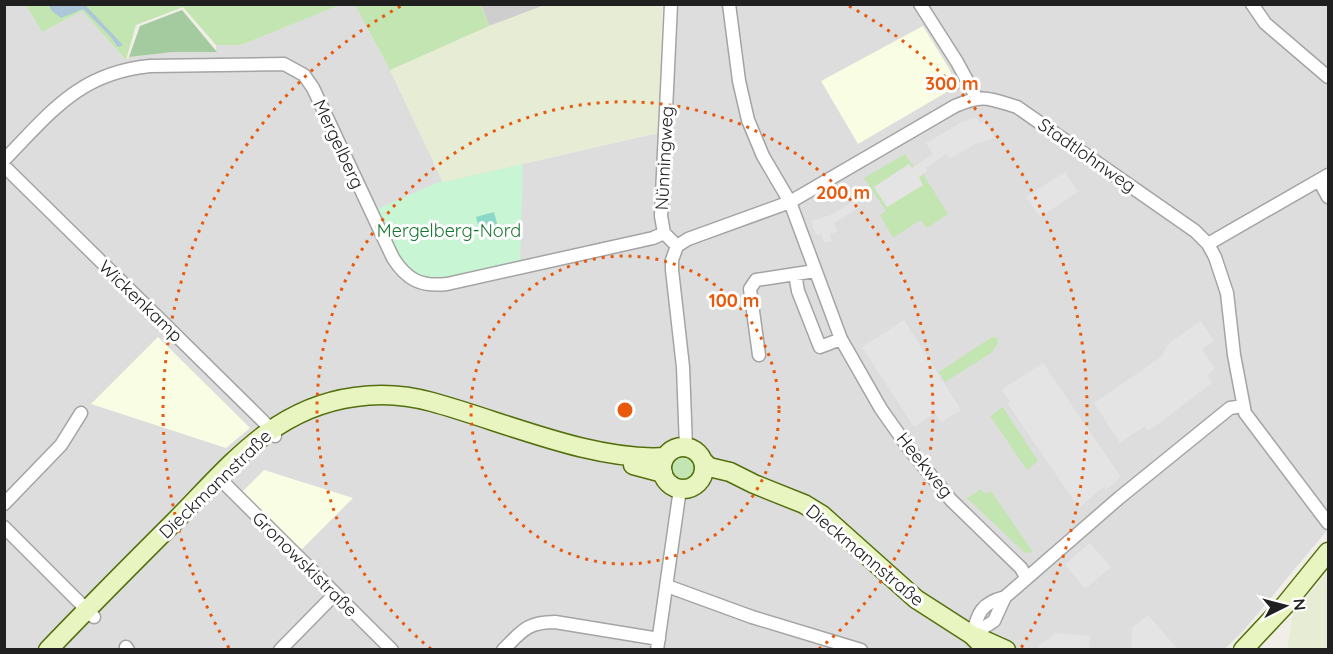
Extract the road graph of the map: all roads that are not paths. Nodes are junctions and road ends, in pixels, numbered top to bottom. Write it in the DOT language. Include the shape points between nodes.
graph roads {
  1 [pos="671,4"];
  2 [pos="729,4"];
  3 [pos="920,4"];
  4 [pos="1252,4"];
  5 [pos="1329,77"];
  6 [pos="976,97"];
  7 [pos="4,160"];
  8 [pos="4,166"];
  9 [pos="1324,178"];
  10 [pos="1329,197"];
  11 [pos="790,202"];
  12 [pos="664,233"];
  13 [pos="1208,244"];
  14 [pos="677,246"];
  15 [pos="815,271"];
  16 [pos="795,274"];
  17 [pos="842,339"];
  18 [pos="759,355"];
  19 [pos="1243,406"];
  20 [pos="81,412"];
  21 [pos="273,433"];
  22 [pos="686,447"];
  23 [pos="703,461"];
  24 [pos="664,465"];
  25 [pos="222,480"];
  26 [pos="699,482"];
  27 [pos="754,484"];
  28 [pos="680,489"];
  29 [pos="4,504"];
  30 [pos="1329,523"];
  31 [pos="4,527"];
  32 [pos="1329,552"];
  33 [pos="1026,577"];
  34 [pos="667,586"];
  35 [pos="335,594"];
  36 [pos="91,613"];
  37 [pos="972,635"];
  38 [pos="658,644"];
  39 [pos="1249,647"];
  40 [pos="48,650"];
  41 [pos="62,650"];
  42 [pos="280,650"];
  43 [pos="392,650"];
  44 [pos="503,650"];
  45 [pos="861,650"];
  46 [pos="987,650"];
  47 [pos="1006,650"];
  1 -- 12 [label="street, Nünningweg" via="661,216"];
  2 -- 11 [label="street, Heekweg" via="748,120"];
  3 -- 6 [label="street"];
  4 -- 5 [label="street" via="1265,23"];
  6 -- 11 [label="street"];
  6 -- 13 [label="street, Stadtlohnweg" via="1017,107"];
  7 -- 12 [label="street, Mergelberg" via="76,90 110,73 150,66 284,64 304,75 313,88 393,258 412,279 428,285 447,284"];
  8 -- 21 [label="street, Wickenkamp"];
  9 -- 10 [label="street"];
  9 -- 13 [label="street"];
  11 -- 14 [label="street"];
  11 -- 15 [label="street, Heekweg"];
  12 -- 14 [label="street, Nünningweg"];
  13 -- 19 [label="street, Stadtlohnweg" via="1227,293"];
  14 -- 22 [label="street" via="672,270 683,367"];
  15 -- 16 [label="street"];
  15 -- 17 [label="street, Heekweg"];
  16 -- 17 [label="street" via="820,347"];
  16 -- 18 [label="street" via="756,280 750,290"];
  17 -- 33 [label="street, Heekweg" via="876,401 910,450 951,500 1022,568"];
  19 -- 30 [label="street, Stadtlohnweg"];
  19 -- 33 [label="street" via="1230,408"];
  20 -- 29 [label="street" via="61,446"];
  21 -- 24 [label="street, Dieckmannstraße" via="300,413 329,402 395,395"];
  21 -- 25 [label="street, Dieckmannstraße" via="247,448"];
  22 -- 23 [label="street, Dieckmannstraße"];
  22 -- 24 [label="street, Dieckmannstraße" via="674,449"];
  23 -- 26 [label="street" via="704,472"];
  23 -- 27 [label="street, Dieckmannstraße"];
  24 -- 28 [label="street" via="669,484"];
  25 -- 35 [label="street, Gronowskistraße"];
  25 -- 36 [label="street, Dieckmannstraße"];
  26 -- 27 [label="street, Dieckmannstraße"];
  26 -- 28 [label="street, Dieckmannstraße"];
  27 -- 37 [label="street, Dieckmannstraße" via="822,515 916,599"];
  28 -- 34 [label="street"];
  31 -- 36 [label="street"];
  32 -- 39 [label="street"];
  33 -- 37 [label="street" via="1005,597 992,600 978,612"];
  34 -- 38 [label="street"];
  34 -- 45 [label="street"];
  35 -- 42 [label="street"];
  35 -- 43 [label="street, Gronowskistraße"];
  36 -- 40 [label="street, Dieckmannstraße"];
  36 -- 41 [label="street, Dieckmannstraße"];
  37 -- 46 [label="street, Dieckmannstraße"];
  37 -- 47 [label="street, Dieckmannstraße"];
  38 -- 44 [label="street" via="540,622 525,628"];
}
